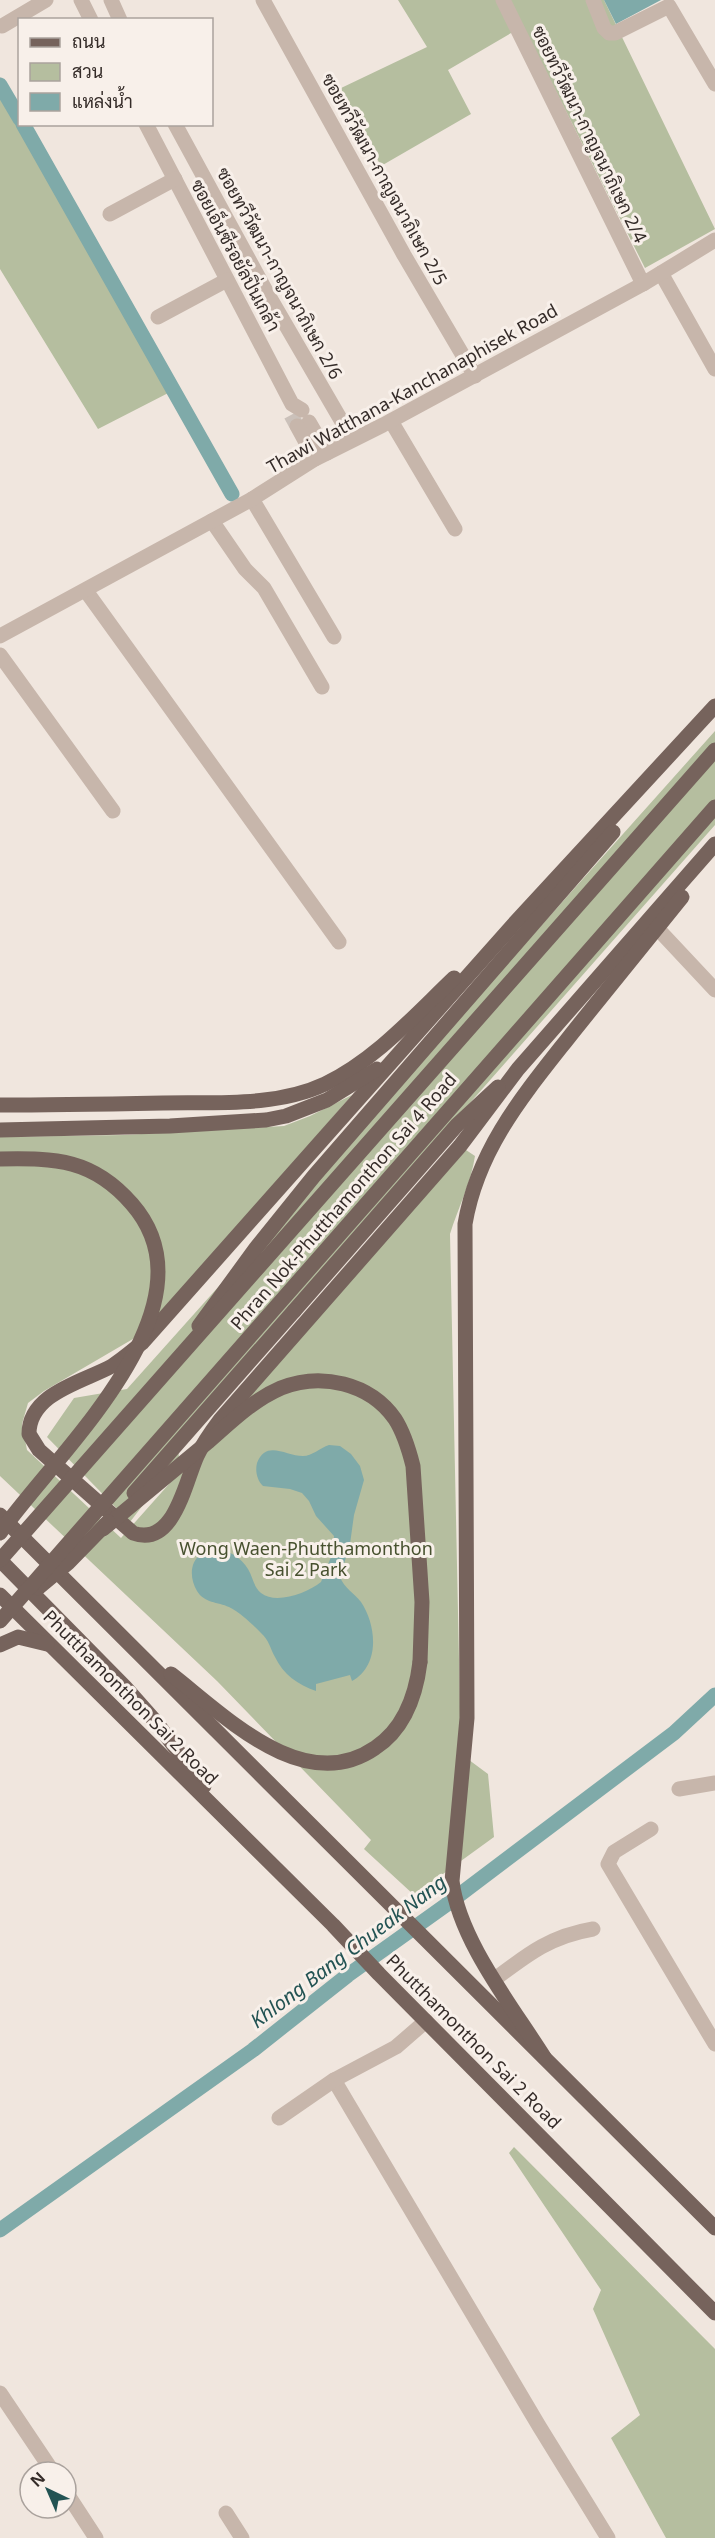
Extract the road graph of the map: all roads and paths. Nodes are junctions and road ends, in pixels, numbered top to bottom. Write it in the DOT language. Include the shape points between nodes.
graph roads {
  1 [pos="46,0"];
  2 [pos="81,0"];
  3 [pos="111,0"];
  4 [pos="263,0"];
  5 [pos="503,0"];
  6 [pos="592,0"];
  7 [pos="90,18"];
  8 [pos="119,18"];
  9 [pos="2,26"];
  10 [pos="715,84"];
  11 [pos="147,126"];
  12 [pos="176,126"];
  13 [pos="175,179"];
  14 [pos="110,214"];
  15 [pos="715,240"];
  16 [pos="662,273"];
  17 [pos="227,280"];
  18 [pos="643,284"];
  19 [pos="158,317"];
  20 [pos="715,369"];
  21 [pos="474,376"];
  22 [pos="391,420"];
  23 [pos="352,439"];
  24 [pos="321,456"];
  25 [pos="252,499"];
  26 [pos="212,521"];
  27 [pos="455,529"];
  28 [pos="86,591"];
  29 [pos="0,636"];
  30 [pos="334,637"];
  31 [pos="0,655"];
  32 [pos="322,687"];
  33 [pos="715,706"];
  34 [pos="715,750"];
  35 [pos="656,773"];
  36 [pos="715,807"];
  37 [pos="113,811"];
  38 [pos="715,844"];
  39 [pos="715,850"];
  40 [pos="513,925"];
  41 [pos="657,928"];
  42 [pos="339,942"];
  43 [pos="715,990"];
  44 [pos="412,1039"];
  45 [pos="518,1069"];
  46 [pos="0,1105"];
  47 [pos="0,1130"];
  48 [pos="0,1159"];
  49 [pos="163,1375"];
  50 [pos="0,1515"];
  51 [pos="103,1529"];
  52 [pos="0,1533"];
  53 [pos="0,1560"];
  54 [pos="0,1595"];
  55 [pos="4,1616"];
  56 [pos="119,1634"];
  57 [pos="7,1635"];
  58 [pos="0,1645"];
  59 [pos="53,1646"];
  60 [pos="715,1784"];
  61 [pos="679,1790"];
  62 [pos="233,1825"];
  63 [pos="651,1829"];
  64 [pos="593,1929"];
  65 [pos="495,1979"];
  66 [pos="426,2021"];
  67 [pos="715,2044"];
  68 [pos="544,2056"];
  69 [pos="334,2080"];
  70 [pos="279,2118"];
  71 [pos="715,2228"];
  72 [pos="715,2313"];
  73 [pos="0,2393"];
  74 [pos="45,2460"];
  75 [pos="78,2510"];
  76 [pos="226,2513"];
  77 [pos="96,2538"];
  78 [pos="242,2538"];
  79 [pos="608,2538"];
  1 -- 9 [label="street"];
  2 -- 7 [label="street"];
  3 -- 8 [label="street"];
  4 -- 21 [label="street, ซอยทวีวัฒนา-กาญจนาภิเษก 2/5"];
  5 -- 18 [label="street, ซอยทวีวัฒนา-กาญจนาภิเษก 2/4"];
  6 -- 10 [label="street" via="609,33 669,6"];
  11 -- 13 [label="street, ซอยเอ็นซีรอยัลปิ่นเกล้า"];
  12 -- 23 [label="street, ซอยทวีวัฒนา-กาญจนาภิเษก 2/6"];
  13 -- 14 [label="street"];
  13 -- 17 [label="street, ซอยเอ็นซีรอยัลปิ่นเกล้า"];
  15 -- 16 [label="street, Thawi Watthana-Kanchanaphisek Road"];
  16 -- 18 [label="street, Thawi Watthana-Kanchanaphisek Road"];
  16 -- 20 [label="street"];
  17 -- 19 [label="street"];
  17 -- 24 [label="street, ซอยเอ็นซีรอยัลปิ่นเกล้า"];
  18 -- 21 [label="street, Thawi Watthana-Kanchanaphisek Road"];
  21 -- 22 [label="street, Thawi Watthana-Kanchanaphisek Road"];
  22 -- 23 [label="street, Thawi Watthana-Kanchanaphisek Road"];
  22 -- 27 [label="street"];
  23 -- 24 [label="street, Thawi Watthana-Kanchanaphisek Road"];
  24 -- 25 [label="street, Thawi Watthana-Kanchanaphisek Road"];
  25 -- 26 [label="street, Thawi Watthana-Kanchanaphisek Road"];
  25 -- 30 [label="street"];
  26 -- 28 [label="street, Thawi Watthana-Kanchanaphisek Road"];
  26 -- 32 [label="street" via="245,569 264,588"];
  28 -- 29 [label="street, Thawi Watthana-Kanchanaphisek Road"];
  28 -- 42 [label="street"];
  31 -- 37 [label="street"];
  33 -- 35 [label="main road"];
  34 -- 49 [label="main road, Phran Nok-Phutthamonthon Sai 4 Road, bridge"];
  35 -- 40 [label="main road"];
  35 -- 49 [label="main road, bridge" via="591,859 281,1216"];
  36 -- 55 [label="main road, Phran Nok-Phutthamonthon Sai 4 Road, bridge"];
  38 -- 45 [label="main road"];
  39 -- 41 [label="main road"];
  40 -- 44 [label="main road"];
  40 -- 46 [label="main road" via="372,1054 341,1076 307,1091 271,1099 224,1102"];
  41 -- 43 [label="street"];
  41 -- 65 [label="main road" via="511,1113 480,1167 468,1206 463,1262 467,1718 452,1881 462,1922"];
  44 -- 45 [label="main road" via="142,1343 111,1366 49,1398 32,1415 29,1434 39,1450 133,1533 148,1535 168,1522 201,1447 220,1420 460,1146"];
  44 -- 47 [label="main road" via="347,1089 286,1116 211,1124"];
  45 -- 51 [label="main road, bridge" via="462,1120"];
  48 -- 52 [label="main road, bridge" via="60,1160 102,1177 136,1209 152,1239 158,1269 151,1311 118,1382"];
  49 -- 53 [label="main road, Phran Nok-Phutthamonthon Sai 4 Road, bridge"];
  50 -- 56 [label="main road, Phutthamonthon Sai 2 Road"];
  51 -- 55 [label="main road, bridge"];
  51 -- 56 [label="main road, bridge" via="243,1412 293,1384 329,1381 358,1389 385,1407 396,1420 413,1466 422,1602 420,1662 413,1697 394,1731 381,1744 350,1761 332,1764 292,1757 257,1739"];
  53 -- 62 [label="main road" via="142,1706"];
  54 -- 59 [label="main road, Phutthamonthon Sai 2 Road"];
  56 -- 68 [label="main road, Phutthamonthon Sai 2 Road"];
  57 -- 58 [label="main road"];
  57 -- 59 [label="main road"];
  59 -- 62 [label="main road, Phutthamonthon Sai 2 Road"];
  60 -- 61 [label="street"];
  62 -- 66 [label="main road, Phutthamonthon Sai 2 Road"];
  63 -- 67 [label="street" via="614,1852 608,1864"];
  64 -- 65 [label="street" via="540,1946"];
  65 -- 68 [label="main road"];
  66 -- 69 [label="street" via="396,2047"];
  66 -- 72 [label="main road, Phutthamonthon Sai 2 Road"];
  68 -- 71 [label="main road, Phutthamonthon Sai 2 Road"];
  69 -- 70 [label="street"];
  69 -- 79 [label="street"];
  73 -- 74 [label="street"];
  75 -- 77 [label="street"];
  76 -- 78 [label="street"];
}
